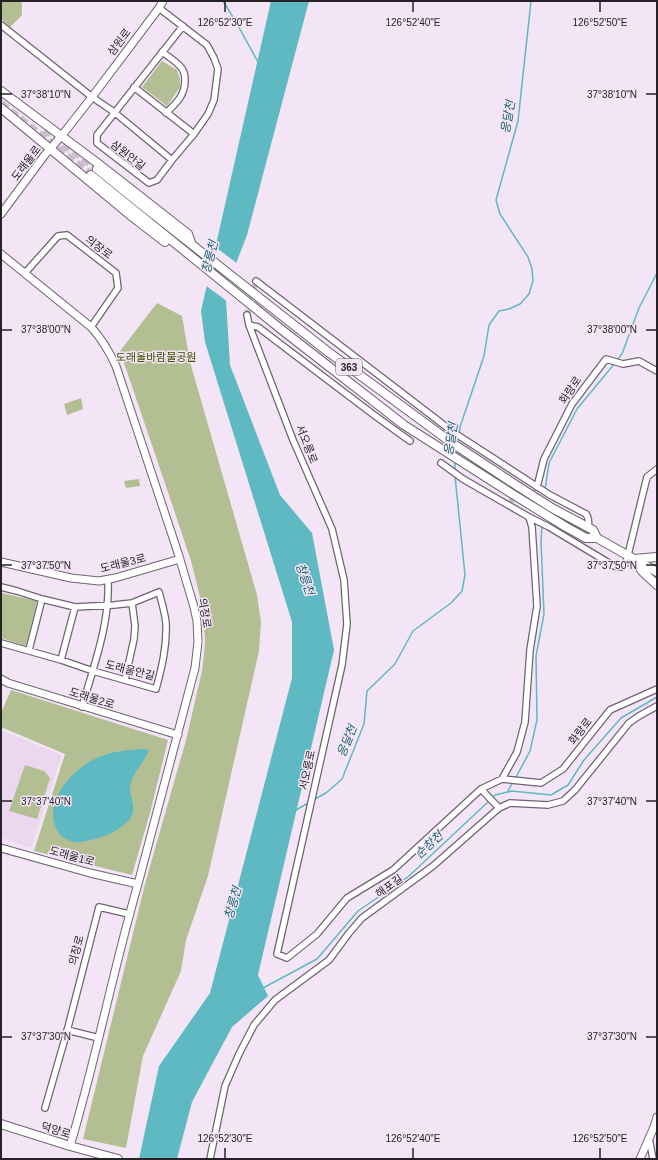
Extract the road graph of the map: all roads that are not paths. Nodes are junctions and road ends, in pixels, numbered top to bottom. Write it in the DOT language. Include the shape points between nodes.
graph roads {
  1 [pos="161,4"];
  2 [pos="1,25"];
  3 [pos="183,26"];
  4 [pos="162,52"];
  5 [pos="134,87"];
  6 [pos="1,90"];
  7 [pos="92,97"];
  8 [pos="1,108"];
  9 [pos="114,112"];
  10 [pos="166,113"];
  11 [pos="194,134"];
  12 [pos="61,136"];
  13 [pos="53,146"];
  14 [pos="172,160"];
  15 [pos="1,214"];
  16 [pos="193,246"];
  17 [pos="1,254"];
  18 [pos="190,255"];
  19 [pos="25,273"];
  20 [pos="256,281"];
  21 [pos="247,315"];
  22 [pos="249,325"];
  23 [pos="91,327"];
  24 [pos="657,371"];
  25 [pos="410,441"];
  26 [pos="440,463"];
  27 [pos="657,469"];
  28 [pos="538,488"];
  29 [pos="529,517"];
  30 [pos="588,527"];
  31 [pos="597,538"];
  32 [pos="657,557"];
  33 [pos="631,558"];
  34 [pos="180,559"];
  35 [pos="1,562"];
  36 [pos="657,572"];
  37 [pos="108,580"];
  38 [pos="657,585"];
  39 [pos="1,587"];
  40 [pos="42,599"];
  41 [pos="132,603"];
  42 [pos="107,606"];
  43 [pos="74,607"];
  44 [pos="1,643"];
  45 [pos="29,650"];
  46 [pos="61,660"];
  47 [pos="93,671"];
  48 [pos="1,679"];
  49 [pos="125,680"];
  50 [pos="657,689"];
  51 [pos="82,706"];
  52 [pos="657,706"];
  53 [pos="178,735"];
  54 [pos="504,779"];
  55 [pos="483,791"];
  56 [pos="497,806"];
  57 [pos="1,848"];
  58 [pos="138,884"];
  59 [pos="129,914"];
  60 [pos="67,1030"];
  61 [pos="99,1038"];
  62 [pos="45,1108"];
  63 [pos="657,1117"];
  64 [pos="1,1124"];
  65 [pos="649,1138"];
  66 [pos="70,1146"];
  67 [pos="118,1159"];
  68 [pos="210,1159"];
  69 [pos="640,1159"];
  70 [pos="654,1159"];
  1 -- 3 [label="street, 삼원안길"];
  1 -- 7 [label="street, 삼원로"];
  2 -- 7 [label="street"];
  3 -- 4 [label="street, 삼원안길"];
  3 -- 11 [label="street, 삼원안길" via="207,44 218,69 214,100"];
  4 -- 5 [label="street, 삼원안길"];
  4 -- 10 [label="street" via="180,66 185,80 181,96"];
  5 -- 9 [label="street, 삼원안길"];
  5 -- 10 [label="street"];
  6 -- 12 [label="main road"];
  7 -- 9 [label="street"];
  7 -- 12 [label="street, 삼원로"];
  8 -- 13 [label="main road"];
  9 -- 14 [label="street"];
  9 -- 14 [label="street, 삼원안길" via="97,135 97,143 149,184 157,180"];
  10 -- 11 [label="street"];
  11 -- 14 [label="street, 삼원안길"];
  12 -- 13 [label="street, 삼원로"];
  12 -- 16 [label="main road" via="188,234"];
  13 -- 15 [label="street, 도래울로"];
  13 -- 18 [label="main road" via="130,215 177,250"];
  16 -- 18 [label="main road, 363" via="94,172"];
  16 -- 30 [label="main road, 363" via="333,355 466,452 552,508"];
  17 -- 19 [label="street, 의장로"];
  18 -- 31 [label="main road, 363" via="404,425 547,516 586,538"];
  19 -- 23 [label="street, 의장로"];
  19 -- 23 [label="street, 의장로" via="58,236 67,235 116,273 118,288"];
  20 -- 28 [label="street" via="455,434 522,480"];
  21 -- 22 [label="street, 서오릉로"];
  22 -- 25 [label="street" via="258,327"];
  22 -- 55 [label="street, 서오릉로" via="293,440 332,529 344,580 347,624 342,665 277,954 287,958 316,934 347,898 393,870"];
  23 -- 34 [label="street, 의장로" via="108,348 116,366"];
  24 -- 28 [label="street, 화랑로" via="639,361 623,364 606,359 572,404 544,459"];
  26 -- 29 [label="street"];
  27 -- 33 [label="street" via="647,478"];
  28 -- 30 [label="street" via="586,514"];
  29 -- 33 [label="street" via="614,566 622,567"];
  29 -- 54 [label="street" via="532,526 538,606 530,650 525,722 517,752"];
  30 -- 31 [label="main road, 363"];
  31 -- 33 [label="main road, 363"];
  32 -- 33 [label="main road"];
  33 -- 36 [label="main road, 363"];
  33 -- 38 [label="main road"];
  34 -- 37 [label="street, 도래울3로"];
  34 -- 53 [label="street, 의장로" via="194,607 198,642 195,668"];
  35 -- 37 [label="street, 도래울3로" via="71,578"];
  37 -- 42 [label="street, 도래울안길"];
  39 -- 40 [label="street, 도래울안길"];
  40 -- 43 [label="street, 도래울안길"];
  40 -- 45 [label="street"];
  41 -- 42 [label="street, 도래울안길"];
  41 -- 49 [label="street" via="134,638"];
  41 -- 49 [label="street, 도래울안길" via="160,592 166,622 164,659 156,689"];
  42 -- 43 [label="street, 도래울안길"];
  42 -- 47 [label="street, 도래울안길"];
  43 -- 46 [label="street"];
  44 -- 45 [label="street, 도래울안길"];
  45 -- 46 [label="street, 도래울안길"];
  46 -- 47 [label="street, 도래울안길"];
  47 -- 49 [label="street, 도래울안길"];
  47 -- 51 [label="street, 도래울안길"];
  48 -- 51 [label="street, 도래울2로"];
  50 -- 54 [label="street, 화랑로" via="610,710 564,769 541,783"];
  51 -- 53 [label="street, 도래울2로"];
  52 -- 56 [label="street, 해포길" via="629,723 575,790 563,801 548,805 510,803"];
  53 -- 58 [label="street, 의장로"];
  54 -- 55 [label="street, 서오릉로"];
  55 -- 56 [label="street"];
  56 -- 68 [label="street, 해포길" via="434,866 362,918 329,960 275,1000 254,1025 225,1086"];
  57 -- 58 [label="street, 도래울1로"];
  58 -- 59 [label="street, 의장로"];
  59 -- 60 [label="street, 의장로" via="99,907"];
  59 -- 61 [label="street, 의장로"];
  60 -- 61 [label="street"];
  60 -- 62 [label="street, 의장로"];
  61 -- 66 [label="street, 의장로"];
  63 -- 65 [label="street"];
  64 -- 66 [label="main road, 덕양로"];
  65 -- 69 [label="street"];
  65 -- 70 [label="street"];
  66 -- 67 [label="main road, 덕양로"];
}
